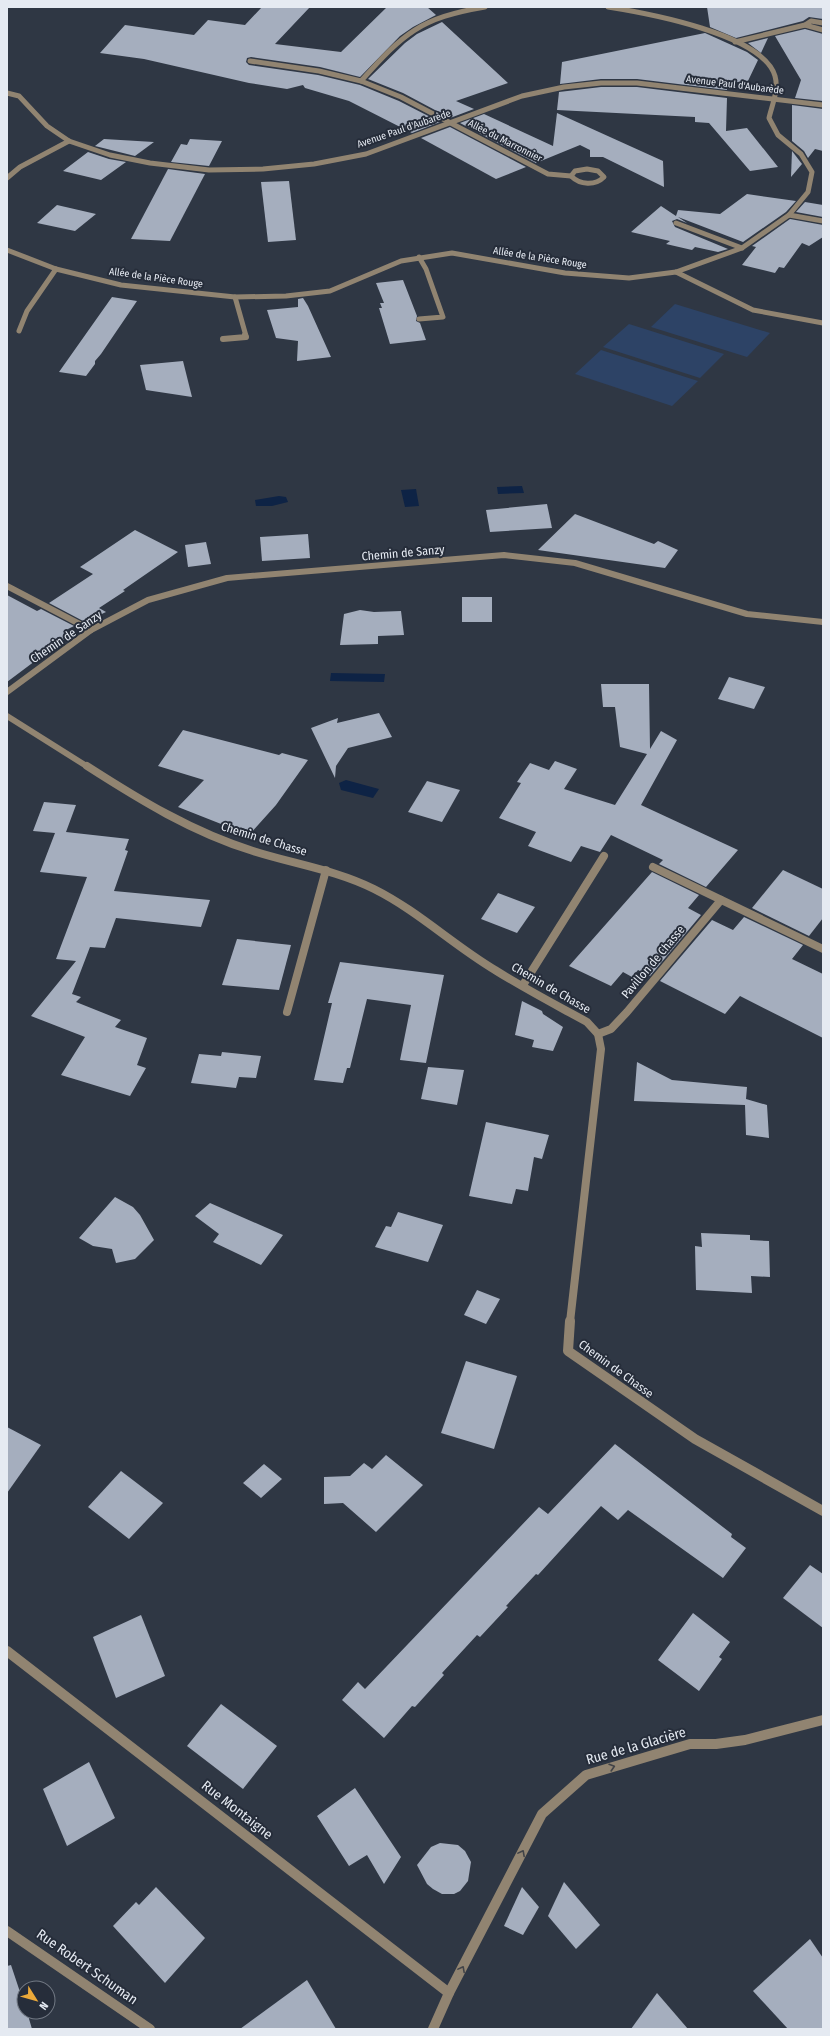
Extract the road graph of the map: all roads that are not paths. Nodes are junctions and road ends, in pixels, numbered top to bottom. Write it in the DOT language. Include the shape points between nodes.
graph roads {
  1 [pos="456,7"];
  2 [pos="485,7"];
  3 [pos="608,7"];
  4 [pos="463,11"];
  5 [pos="823,23"];
  6 [pos="805,25"];
  7 [pos="823,30"];
  8 [pos="735,42"];
  9 [pos="250,61"];
  10 [pos="362,81"];
  11 [pos="7,93"];
  12 [pos="774,99"];
  13 [pos="823,105"];
  14 [pos="450,123"];
  15 [pos="69,141"];
  16 [pos="571,176"];
  17 [pos="7,178"];
  18 [pos="789,215"];
  19 [pos="823,221"];
  20 [pos="676,223"];
  21 [pos="742,248"];
  22 [pos="7,250"];
  23 [pos="419,257"];
  24 [pos="56,269"];
  25 [pos="676,272"];
  26 [pos="235,297"];
  27 [pos="419,319"];
  28 [pos="823,323"];
  29 [pos="19,331"];
  30 [pos="223,339"];
  31 [pos="7,586"];
  32 [pos="823,622"];
  33 [pos="91,630"];
  34 [pos="7,692"];
  35 [pos="7,716"];
  36 [pos="604,856"];
  37 [pos="653,867"];
  38 [pos="326,870"];
  39 [pos="721,900"];
  40 [pos="823,949"];
  41 [pos="523,985"];
  42 [pos="287,1012"];
  43 [pos="598,1034"];
  44 [pos="823,1511"];
  45 [pos="7,1651"];
  46 [pos="823,1720"];
  47 [pos="7,1931"];
  48 [pos="449,1993"];
  49 [pos="150,2029"];
  50 [pos="433,2029"];
  1 -- 4 [label="street"];
  2 -- 4 [label="street"];
  3 -- 8 [label="street, Allée de la Pièce Rouge" via="676,20"];
  4 -- 10 [label="street" via="416,28 396,42"];
  5 -- 6 [label="street" via="811,21"];
  6 -- 7 [label="street"];
  6 -- 8 [label="street"];
  8 -- 12 [label="street, Allée de la Pièce Rouge" via="764,60 773,72 776,83"];
  9 -- 10 [label="street, Allée du Marronnier" via="319,71"];
  10 -- 14 [label="street, Allée du Marronnier" via="401,97"];
  11 -- 15 [label="street, Avenue Paul d'Aubarède" via="19,96 47,126"];
  12 -- 13 [label="street, Avenue Paul d'Aubarède"];
  12 -- 14 [label="street, Avenue Paul d'Aubarède" via="675,86 602,84 564,87 522,96"];
  12 -- 18 [label="street, Allée de la Pièce Rouge" via="769,118 778,135 801,154 812,172 808,192"];
  14 -- 15 [label="street, Avenue Paul d'Aubarède" via="366,154 314,164 263,169 208,170 150,163 110,155"];
  14 -- 16 [label="street, Allée du Marronnier" via="548,174"];
  15 -- 17 [label="street" via="20,167"];
  16 -- 16 [label="street" via="576,182 588,184 599,182 604,177 598,171 587,169 575,171"];
  18 -- 19 [label="street"];
  18 -- 21 [label="street, Allée de la Pièce Rouge"];
  20 -- 21 [label="street"];
  21 -- 25 [label="street, Allée de la Pièce Rouge"];
  22 -- 24 [label="street, Allée de la Pièce Rouge"];
  23 -- 25 [label="street, Allée de la Pièce Rouge" via="452,253 565,273 628,278"];
  23 -- 26 [label="street, Allée de la Pièce Rouge" via="401,261 330,290 286,296"];
  23 -- 27 [label="street" via="426,269 443,317"];
  24 -- 26 [label="street, Allée de la Pièce Rouge" via="122,284"];
  24 -- 29 [label="street" via="26,311"];
  25 -- 28 [label="street" via="753,310"];
  26 -- 30 [label="street" via="246,337"];
  31 -- 33 [label="street"];
  32 -- 33 [label="street, Chemin de Sanzy" via="747,614 575,563 504,556 227,578 148,600"];
  33 -- 34 [label="street, Chemin de Sanzy"];
  35 -- 38 [label="street, Chemin de Chasse" via="158,811 200,831 253,851"];
  36 -- 41 [label="street"];
  37 -- 39 [label="street"];
  38 -- 41 [label="street, Chemin de Chasse" via="374,889 408,908 494,970"];
  38 -- 42 [label="street"];
  39 -- 40 [label="street"];
  39 -- 43 [label="street, Pavillon de Chasse" via="627,1012 611,1029"];
  41 -- 43 [label="street, Chemin de Chasse" via="588,1022"];
  43 -- 44 [label="street, Chemin de Chasse" via="601,1049 568,1351 695,1439"];
  45 -- 48 [label="street, Rue Montaigne"];
  48 -- 46 [label="street, Rue de la Glacière, one-way" via="542,1814 586,1775 690,1744 745,1740"];
  47 -- 49 [label="street, Rue Robert Schuman"];
  48 -- 50 [label="street, Rue de la Glacière"];
}
